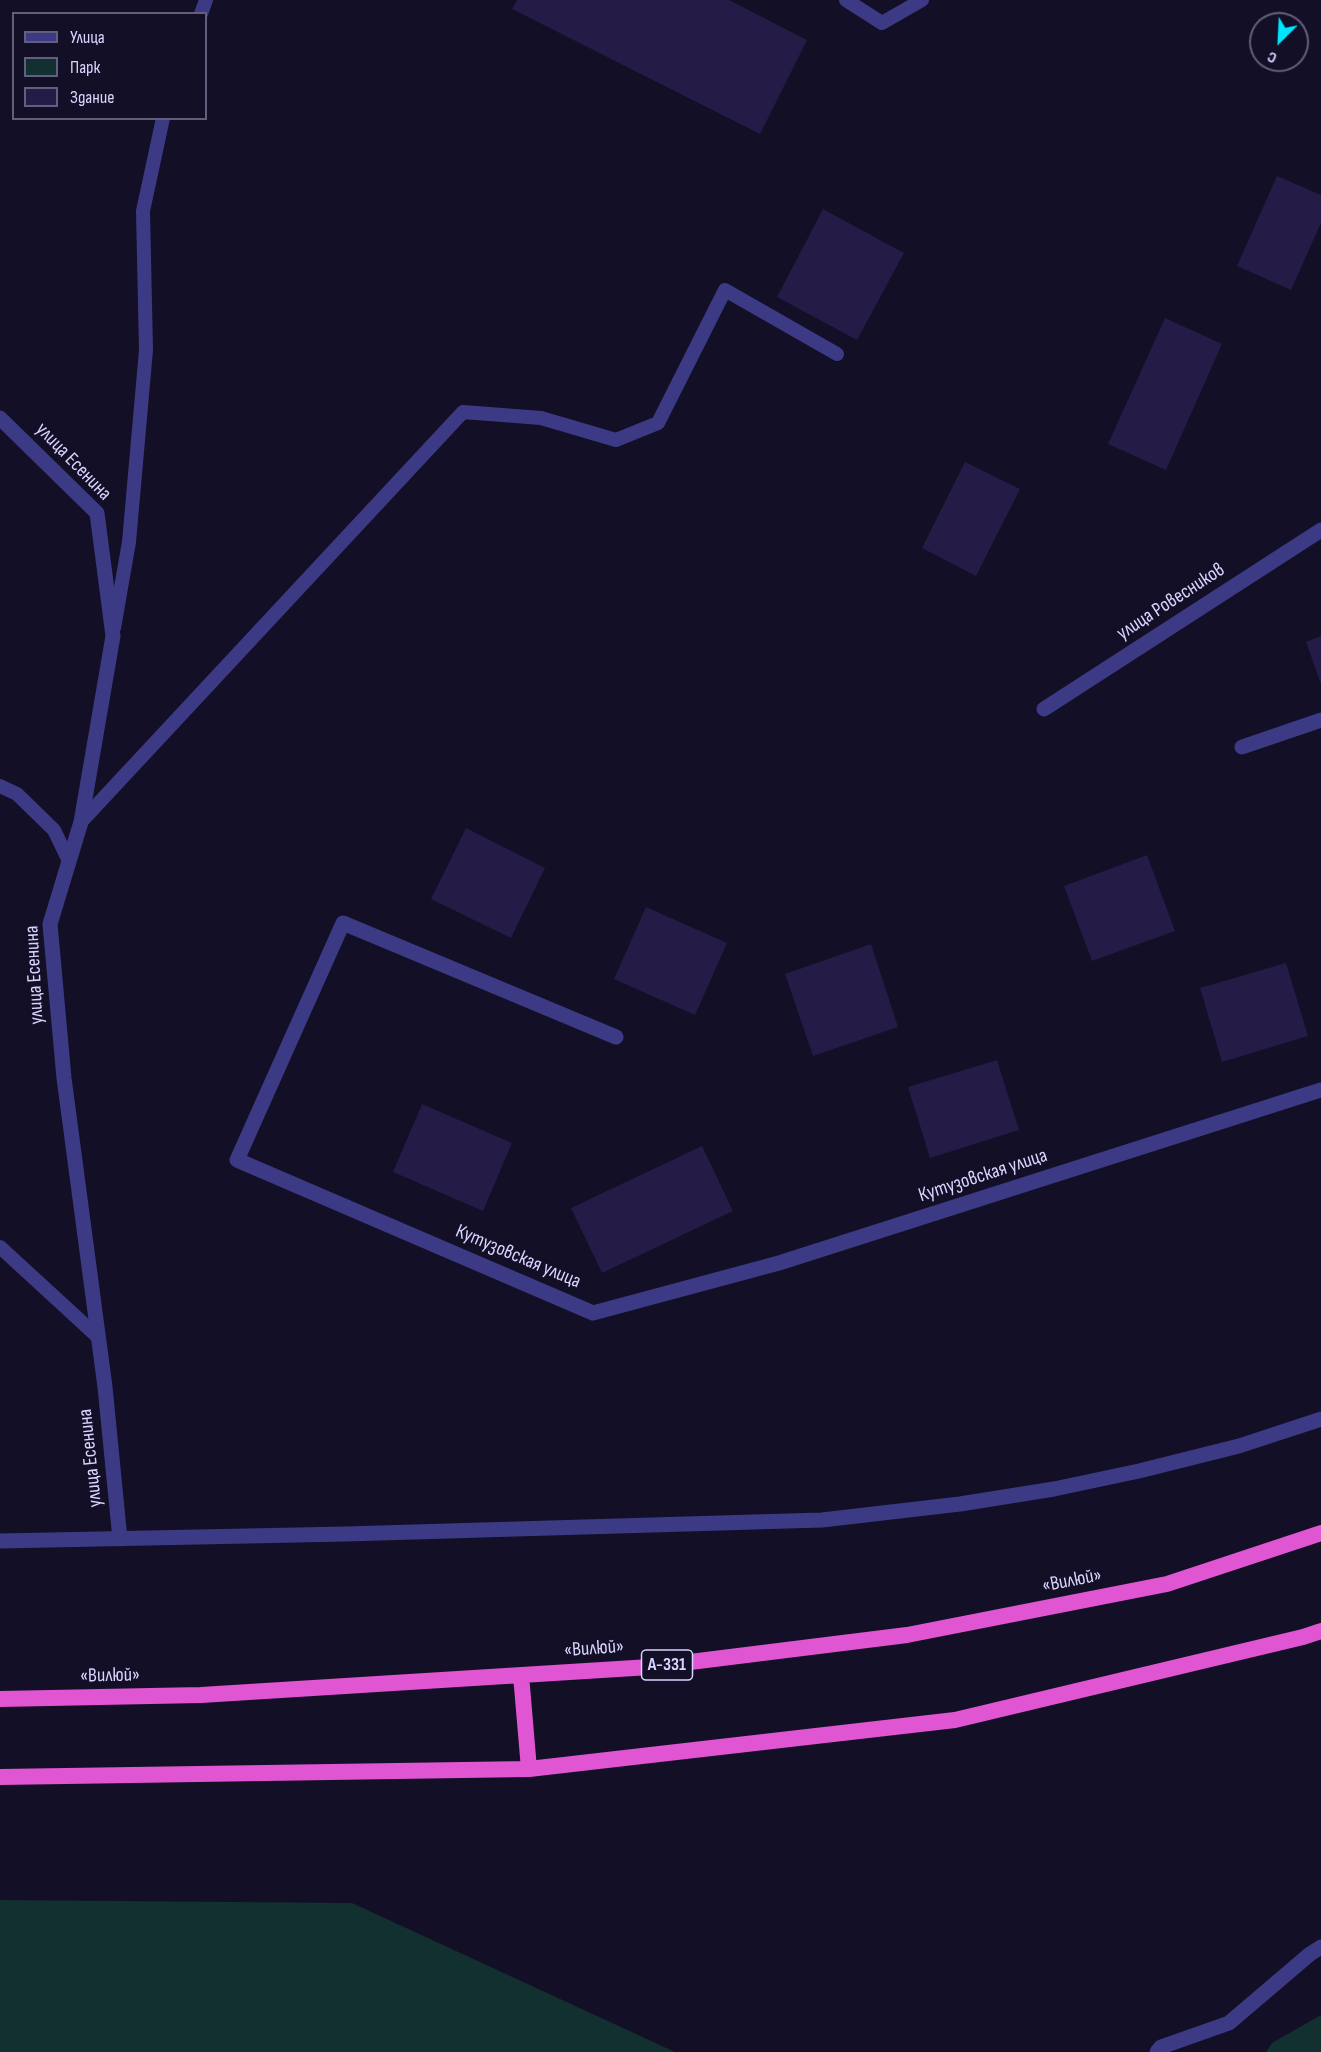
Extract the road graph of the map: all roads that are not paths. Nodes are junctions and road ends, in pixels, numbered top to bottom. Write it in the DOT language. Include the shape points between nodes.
graph roads {
  1 [pos="846,0"];
  2 [pos="922,0"];
  3 [pos="163,120"];
  4 [pos="837,354"];
  5 [pos="0,418"];
  6 [pos="1321,530"];
  7 [pos="113,636"];
  8 [pos="1044,709"];
  9 [pos="1321,720"];
  10 [pos="1242,747"];
  11 [pos="0,786"];
  12 [pos="81,822"];
  13 [pos="69,861"];
  14 [pos="616,1037"];
  15 [pos="1321,1090"];
  16 [pos="0,1246"];
  17 [pos="98,1337"];
  18 [pos="1321,1419"];
  19 [pos="1321,1533"];
  20 [pos="120,1539"];
  21 [pos="0,1541"];
  22 [pos="1321,1630"];
  23 [pos="521,1675"];
  24 [pos="0,1699"];
  25 [pos="529,1769"];
  26 [pos="0,1777"];
  27 [pos="1321,1947"];
  28 [pos="1157,2052"];
  1 -- 2 [label="lane" via="882,23"];
  3 -- 7 [label="lane" via="143,211 146,350 129,542"];
  4 -- 12 [label="lane" via="725,290 658,423 616,440 541,418 463,412"];
  5 -- 7 [label="street, улица Есенина" via="98,513"];
  6 -- 8 [label="street, улица Ровесников"];
  7 -- 12 [label="street, улица Есенина"];
  9 -- 10 [label="street"];
  11 -- 13 [label="lane" via="17,795 54,830"];
  12 -- 13 [label="street, улица Есенина"];
  13 -- 17 [label="street, улица Есенина" via="50,924 64,1078"];
  14 -- 15 [label="street, Кутузовская улица" via="343,922 237,1160 593,1313 779,1263"];
  16 -- 17 [label="lane"];
  17 -- 20 [label="street, улица Есенина"];
  18 -- 20 [label="street" via="1239,1446 1054,1489 822,1520"];
  19 -- 23 [label="highway, «Вилюй» / А-331" via="1167,1584 907,1635 650,1667"];
  20 -- 21 [label="street"];
  22 -- 25 [label="highway" via="955,1720"];
  23 -- 24 [label="highway, «Вилюй» / А-331" via="201,1695"];
  23 -- 25 [label="highway"];
  25 -- 26 [label="highway"];
  27 -- 28 [label="street" via="1229,2023 1161,2047"];
}
